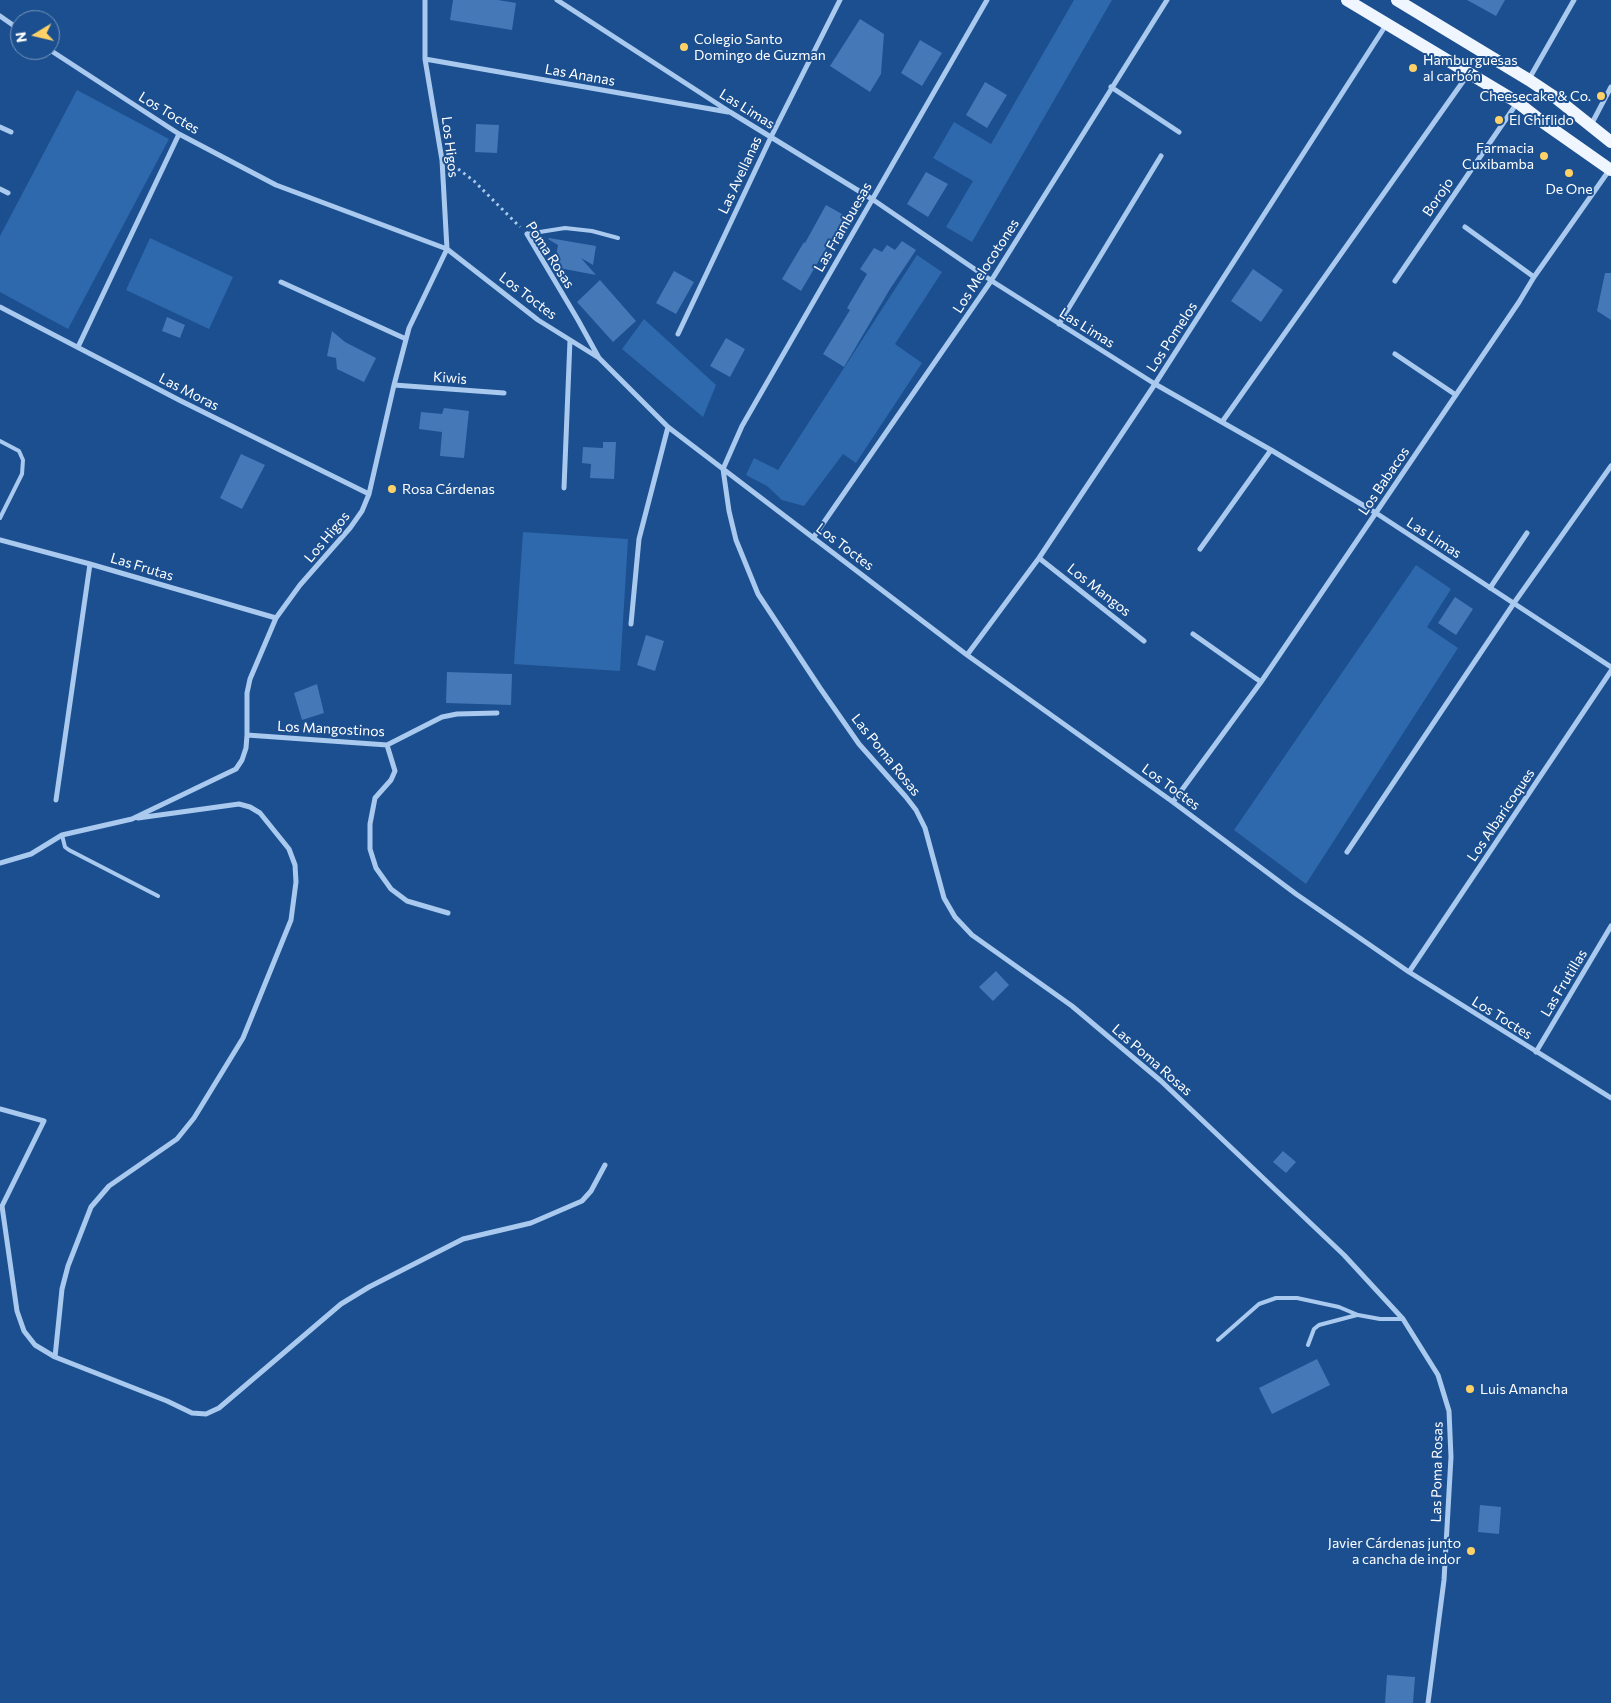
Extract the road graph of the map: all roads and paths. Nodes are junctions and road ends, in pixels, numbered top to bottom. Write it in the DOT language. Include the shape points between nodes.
graph roads {
  1 [pos="425,0"];
  2 [pos="556,0"];
  3 [pos="840,0"];
  4 [pos="987,0"];
  5 [pos="1167,0"];
  6 [pos="1347,0"];
  7 [pos="1397,0"];
  8 [pos="1574,0"];
  9 [pos="1386,24"];
  10 [pos="60,57"];
  11 [pos="425,59"];
  12 [pos="1469,73"];
  13 [pos="1529,80"];
  14 [pos="1111,87"];
  15 [pos="1611,88"];
  16 [pos="1517,102"];
  17 [pos="730,112"];
  18 [pos="1591,126"];
  19 [pos="0,127"];
  20 [pos="11,132"];
  21 [pos="1179,132"];
  22 [pos="179,134"];
  23 [pos="771,136"];
  24 [pos="1611,142"];
  25 [pos="1162,156"];
  26 [pos="442,160"];
  27 [pos="1610,169"];
  28 [pos="0,189"];
  29 [pos="8,193"];
  30 [pos="872,199"];
  31 [pos="1465,226"];
  32 [pos="527,234"];
  33 [pos="618,238"];
  34 [pos="447,249"];
  35 [pos="1534,277"];
  36 [pos="991,281"];
  37 [pos="1395,281"];
  38 [pos="281,282"];
  39 [pos="0,307"];
  40 [pos="1060,324"];
  41 [pos="678,334"];
  42 [pos="406,339"];
  43 [pos="570,340"];
  44 [pos="78,347"];
  45 [pos="1394,354"];
  46 [pos="599,358"];
  47 [pos="1155,384"];
  48 [pos="394,385"];
  49 [pos="504,393"];
  50 [pos="1456,395"];
  51 [pos="1222,422"];
  52 [pos="668,427"];
  53 [pos="0,441"];
  54 [pos="1271,450"];
  55 [pos="1611,466"];
  56 [pos="723,469"];
  57 [pos="564,488"];
  58 [pos="369,494"];
  59 [pos="1376,513"];
  60 [pos="0,518"];
  61 [pos="1527,533"];
  62 [pos="813,538"];
  63 [pos="0,540"];
  64 [pos="1200,548"];
  65 [pos="1039,558"];
  66 [pos="90,564"];
  67 [pos="1490,588"];
  68 [pos="1514,603"];
  69 [pos="276,618"];
  70 [pos="631,624"];
  71 [pos="1193,634"];
  72 [pos="1144,641"];
  73 [pos="967,655"];
  74 [pos="1611,666"];
  75 [pos="1611,671"];
  76 [pos="1261,682"];
  77 [pos="497,713"];
  78 [pos="247,735"];
  79 [pos="387,745"];
  80 [pos="56,800"];
  81 [pos="1173,802"];
  82 [pos="132,819"];
  83 [pos="62,835"];
  84 [pos="1347,852"];
  85 [pos="0,863"];
  86 [pos="158,896"];
  87 [pos="448,913"];
  88 [pos="1611,926"];
  89 [pos="1409,972"];
  90 [pos="1536,1052"];
  91 [pos="1611,1098"];
  92 [pos="0,1109"];
  93 [pos="605,1165"];
  94 [pos="1,1205"];
  95 [pos="1358,1315"];
  96 [pos="1403,1319"];
  97 [pos="1218,1340"];
  98 [pos="1308,1345"];
  99 [pos="55,1357"];
  100 [pos="1428,1703"];
  1 -- 11 [label="street, Los Higos"];
  2 -- 17 [label="street, Las Limas"];
  3 -- 23 [label="street, Las Avellanas"];
  4 -- 30 [label="street, Las Frambuesas"];
  5 -- 14 [label="street, Los Melocotones"];
  6 -- 9 [label="main road"];
  7 -- 13 [label="main road"];
  8 -- 13 [label="street"];
  9 -- 12 [label="main road"];
  9 -- 47 [label="street, Los Pomelos"];
  10 -- 22 [label="street, Los Toctes"];
  11 -- 17 [label="street, Las Ananas"];
  11 -- 26 [label="street, Los Higos"];
  12 -- 16 [label="main road"];
  12 -- 51 [label="street"];
  13 -- 18 [label="main road"];
  14 -- 21 [label="street"];
  14 -- 36 [label="street, Los Melocotones"];
  15 -- 18 [label="street"];
  16 -- 27 [label="main road"];
  16 -- 37 [label="street, Borojo"];
  17 -- 23 [label="street, Las Limas"];
  18 -- 24 [label="main road"];
  19 -- 20 [label="street"];
  22 -- 34 [label="street, Los Toctes" via="276,185"];
  22 -- 44 [label="street"];
  23 -- 30 [label="street, Las Limas"];
  23 -- 41 [label="street, Las Avellanas"];
  25 -- 40 [label="street"];
  26 -- 32 [label="path, Poma Rosas" via="474,180"];
  26 -- 34 [label="street, Los Higos"];
  27 -- 35 [label="street, Los Babacos"];
  28 -- 29 [label="street"];
  30 -- 36 [label="street, Las Limas"];
  30 -- 56 [label="street, Las Frambuesas" via="742,426"];
  31 -- 35 [label="street"];
  32 -- 33 [label="lane" via="565,228"];
  32 -- 46 [label="street, Poma Rosas"];
  34 -- 42 [label="street, Los Higos"];
  34 -- 43 [label="street, Los Toctes" via="538,320"];
  35 -- 50 [label="street, Los Babacos"];
  36 -- 40 [label="street, Las Limas"];
  36 -- 62 [label="street, Los Melocotones"];
  38 -- 42 [label="street"];
  39 -- 44 [label="street, Las Moras"];
  40 -- 47 [label="street, Las Limas"];
  42 -- 48 [label="street, Los Higos"];
  43 -- 46 [label="street, Los Toctes"];
  43 -- 57 [label="street"];
  44 -- 58 [label="street, Las Moras"];
  45 -- 50 [label="street"];
  46 -- 52 [label="street, Los Toctes"];
  47 -- 51 [label="street, Las Limas"];
  47 -- 65 [label="street, Los Pomelos"];
  48 -- 49 [label="street, Kiwis"];
  48 -- 58 [label="street, Los Higos"];
  50 -- 59 [label="street, Los Babacos"];
  51 -- 54 [label="street, Las Limas"];
  52 -- 56 [label="street, Los Toctes"];
  52 -- 70 [label="street" via="639,539"];
  53 -- 60 [label="lane" via="19,451 24,460 22,474"];
  54 -- 59 [label="street, Las Limas"];
  54 -- 64 [label="street"];
  55 -- 68 [label="street"];
  56 -- 62 [label="street, Los Toctes"];
  56 -- 96 [label="street, Las Poma Rosas" via="736,540 758,594 859,744 916,810 925,828 944,898 955,918 972,935 1072,1006 1161,1081 1344,1255"];
  58 -- 69 [label="street, Los Higos" via="350,528"];
  59 -- 67 [label="street, Las Limas"];
  59 -- 76 [label="street, Los Babacos"];
  61 -- 67 [label="street"];
  62 -- 73 [label="street, Los Toctes"];
  63 -- 66 [label="street, Las Frutas"];
  65 -- 72 [label="street, Los Mangos"];
  65 -- 73 [label="street, Los Pomelos"];
  66 -- 69 [label="street, Las Frutas"];
  66 -- 80 [label="street"];
  67 -- 68 [label="street, Las Limas"];
  68 -- 74 [label="street, Las Limas"];
  68 -- 84 [label="street"];
  69 -- 78 [label="street, Los Higos" via="248,686"];
  71 -- 76 [label="street"];
  73 -- 81 [label="street, Los Toctes"];
  75 -- 89 [label="street, Los Albaricoques"];
  76 -- 81 [label="street, Los Babacos"];
  77 -- 79 [label="street, Los Mangostinos" via="442,717"];
  78 -- 79 [label="street, Los Mangostinos"];
  78 -- 82 [label="street, Los Higos" via="246,748 236,769"];
  79 -- 87 [label="street" via="396,770 376,798 370,824 370,848 376,868 391,889 407,901"];
  81 -- 89 [label="street, Los Toctes" via="1296,894"];
  82 -- 83 [label="street, Los Higos"];
  82 -- 99 [label="street" via="239,804 260,813 289,849 294,865 296,882 291,920 243,1038 194,1118 176,1139 108,1186 91,1207 62,1289"];
  83 -- 85 [label="street, Los Higos" via="30,854"];
  83 -- 86 [label="lane" via="69,850"];
  88 -- 90 [label="street, Las Frutillas"];
  89 -- 90 [label="street, Los Toctes"];
  90 -- 91 [label="street, Los Toctes"];
  92 -- 94 [label="street" via="44,1121"];
  93 -- 99 [label="street" via="582,1201 531,1223 463,1239 341,1304 246,1386 219,1408 206,1414 192,1413"];
  94 -- 99 [label="street" via="17,1311 24,1331 35,1345"];
  95 -- 96 [label="lane"];
  95 -- 97 [label="lane" via="1339,1307 1297,1298 1276,1298 1259,1304"];
  95 -- 98 [label="lane" via="1319,1325"];
  96 -- 100 [label="street, Las Poma Rosas" via="1438,1375 1449,1411 1451,1457 1444,1580"];
}
